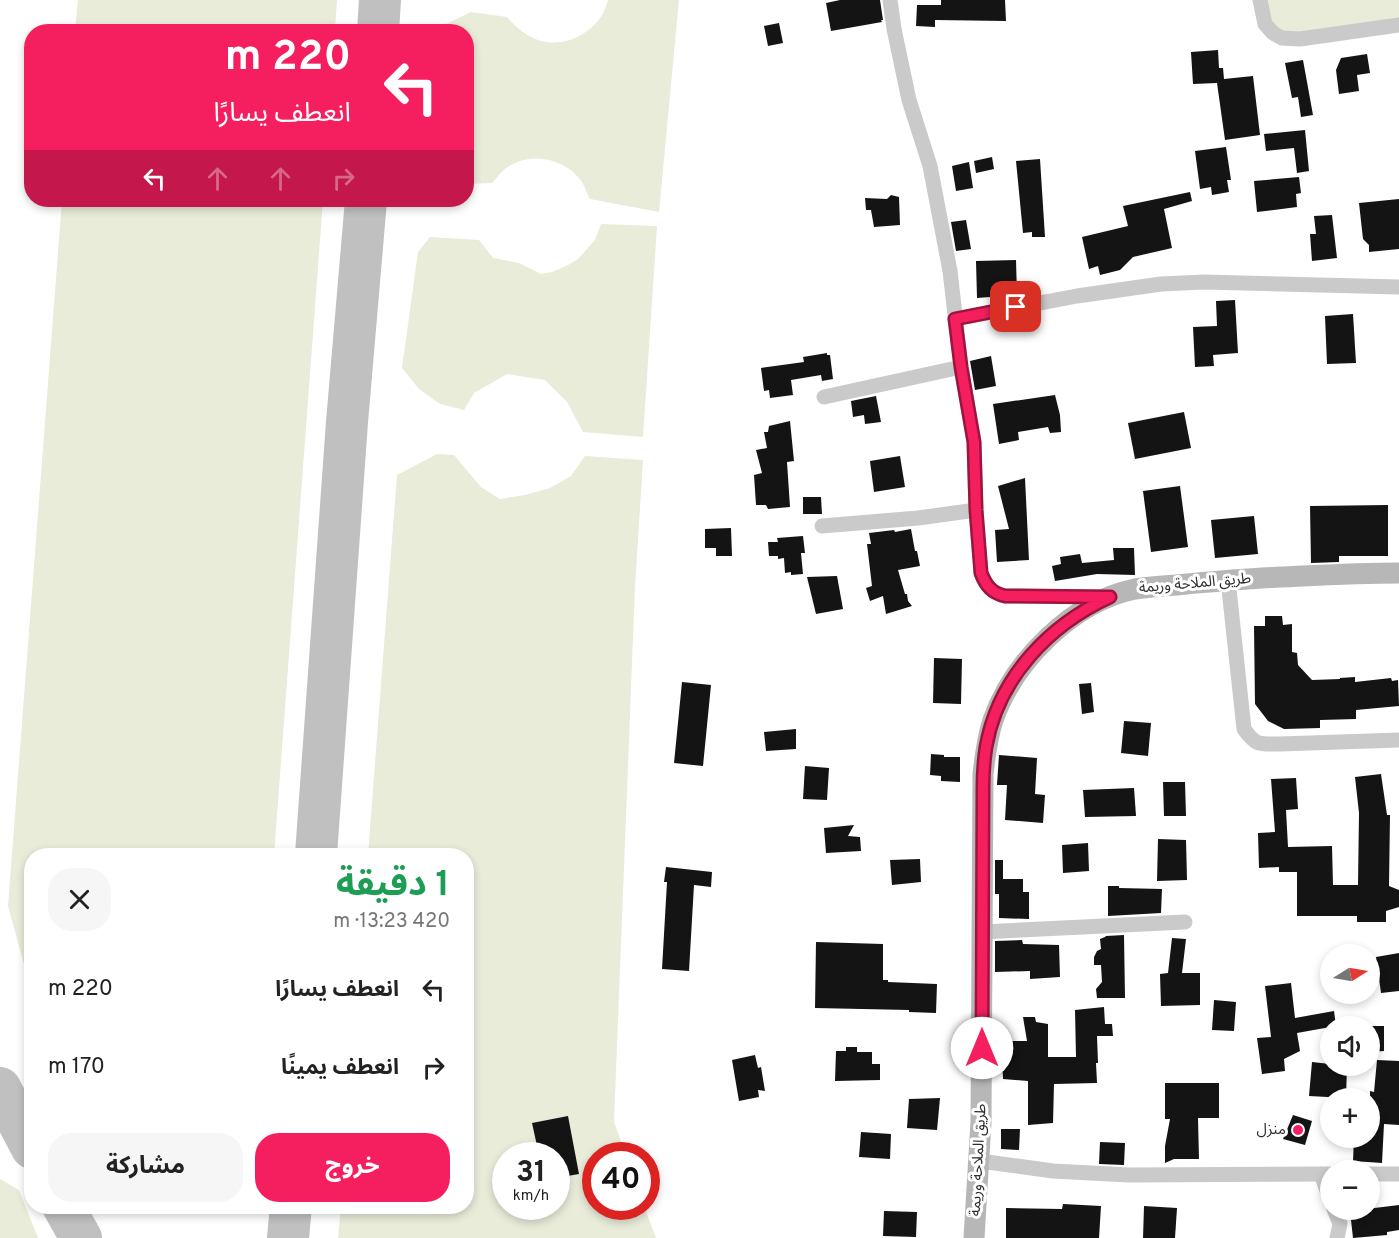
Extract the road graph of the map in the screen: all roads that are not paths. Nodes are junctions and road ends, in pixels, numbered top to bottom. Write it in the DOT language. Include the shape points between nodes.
graph roads {
  1 [pos="890,0"];
  2 [pos="1260,0"];
  3 [pos="1399,25"];
  4 [pos="1399,286"];
  5 [pos="955,319"];
  6 [pos="961,367"];
  7 [pos="824,397"];
  8 [pos="976,510"];
  9 [pos="822,526"];
  10 [pos="1399,573"];
  11 [pos="1228,580"];
  12 [pos="1110,597"];
  13 [pos="1399,740"];
  14 [pos="1185,922"];
  15 [pos="982,932"];
  16 [pos="980,1161"];
  17 [pos="1320,1174"];
  18 [pos="1380,1174"];
  19 [pos="1399,1174"];
  20 [pos="1338,1220"];
  21 [pos="975,1238"];
  22 [pos="1337,1238"];
  1 -- 5 [label="street" via="909,100 930,166"];
  2 -- 3 [label="street" via="1265,24 1282,38"];
  4 -- 5 [label="street" via="1161,284"];
  5 -- 6 [label="street"];
  6 -- 7 [label="street"];
  6 -- 8 [label="street" via="974,442"];
  8 -- 9 [label="street"];
  8 -- 12 [label="street" via="981,573 994,592 1005,596"];
  10 -- 11 [label="street, طريق الملاحة وريمة"];
  11 -- 12 [label="street, طريق الملاحة وريمة" via="1135,589"];
  11 -- 13 [label="street" via="1244,729 1252,741 1271,744"];
  12 -- 15 [label="street, طريق الملاحة وريمة" via="1071,619 1034,652 1003,696 993,721 983,774"];
  14 -- 15 [label="street"];
  15 -- 16 [label="street, طريق الملاحة وريمة"];
  16 -- 17 [label="street" via="1053,1171 1129,1175"];
  16 -- 21 [label="street, طريق الملاحة وريمة"];
  18 -- 19 [label="street"];
  20 -- 22 [label="street"];
}
